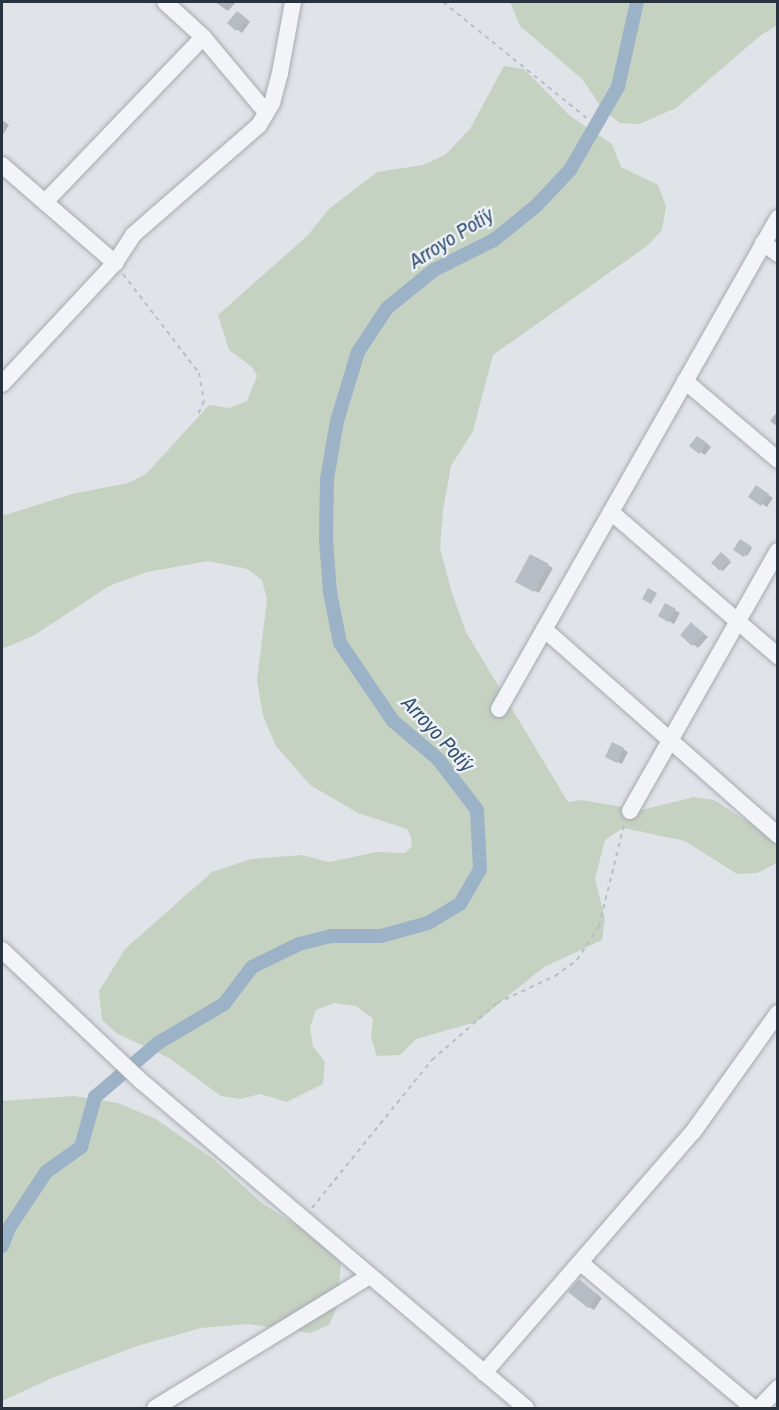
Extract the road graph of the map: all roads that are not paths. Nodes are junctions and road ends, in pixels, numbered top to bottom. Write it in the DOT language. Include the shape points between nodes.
graph roads {
  1 [pos="165,2"];
  2 [pos="293,2"];
  3 [pos="203,37"];
  4 [pos="267,112"];
  5 [pos="2,165"];
  6 [pos="45,202"];
  7 [pos="777,218"];
  8 [pos="763,243"];
  9 [pos="777,254"];
  10 [pos="115,263"];
  11 [pos="685,381"];
  12 [pos="2,384"];
  13 [pos="777,460"];
  14 [pos="611,512"];
  15 [pos="777,551"];
  16 [pos="737,622"];
  17 [pos="544,629"];
  18 [pos="777,656"];
  19 [pos="499,710"];
  20 [pos="669,739"];
  21 [pos="630,811"];
  22 [pos="777,835"];
  23 [pos="2,950"];
  24 [pos="777,1013"];
  25 [pos="581,1263"];
  26 [pos="368,1277"];
  27 [pos="484,1374"];
  28 [pos="777,1388"];
  29 [pos="155,1408"];
  30 [pos="526,1408"];
  31 [pos="753,1408"];
  32 [pos="759,1408"];
  1 -- 3 [label="street"];
  2 -- 4 [label="street" via="280,73"];
  3 -- 4 [label="street"];
  3 -- 6 [label="street"];
  4 -- 10 [label="street" via="259,125 133,235"];
  5 -- 6 [label="street"];
  6 -- 10 [label="street"];
  7 -- 8 [label="street"];
  8 -- 9 [label="street"];
  8 -- 11 [label="street"];
  10 -- 12 [label="street"];
  11 -- 13 [label="street"];
  11 -- 14 [label="street"];
  14 -- 16 [label="street"];
  14 -- 17 [label="street"];
  15 -- 16 [label="street"];
  16 -- 18 [label="street"];
  16 -- 20 [label="street"];
  17 -- 19 [label="street"];
  17 -- 20 [label="street"];
  20 -- 21 [label="street"];
  20 -- 22 [label="street"];
  23 -- 26 [label="street" via="141,1081"];
  24 -- 25 [label="street" via="693,1132"];
  25 -- 27 [label="street"];
  25 -- 31 [label="street"];
  26 -- 27 [label="street"];
  26 -- 29 [label="street"];
  27 -- 30 [label="street"];
  28 -- 32 [label="street"];
}
